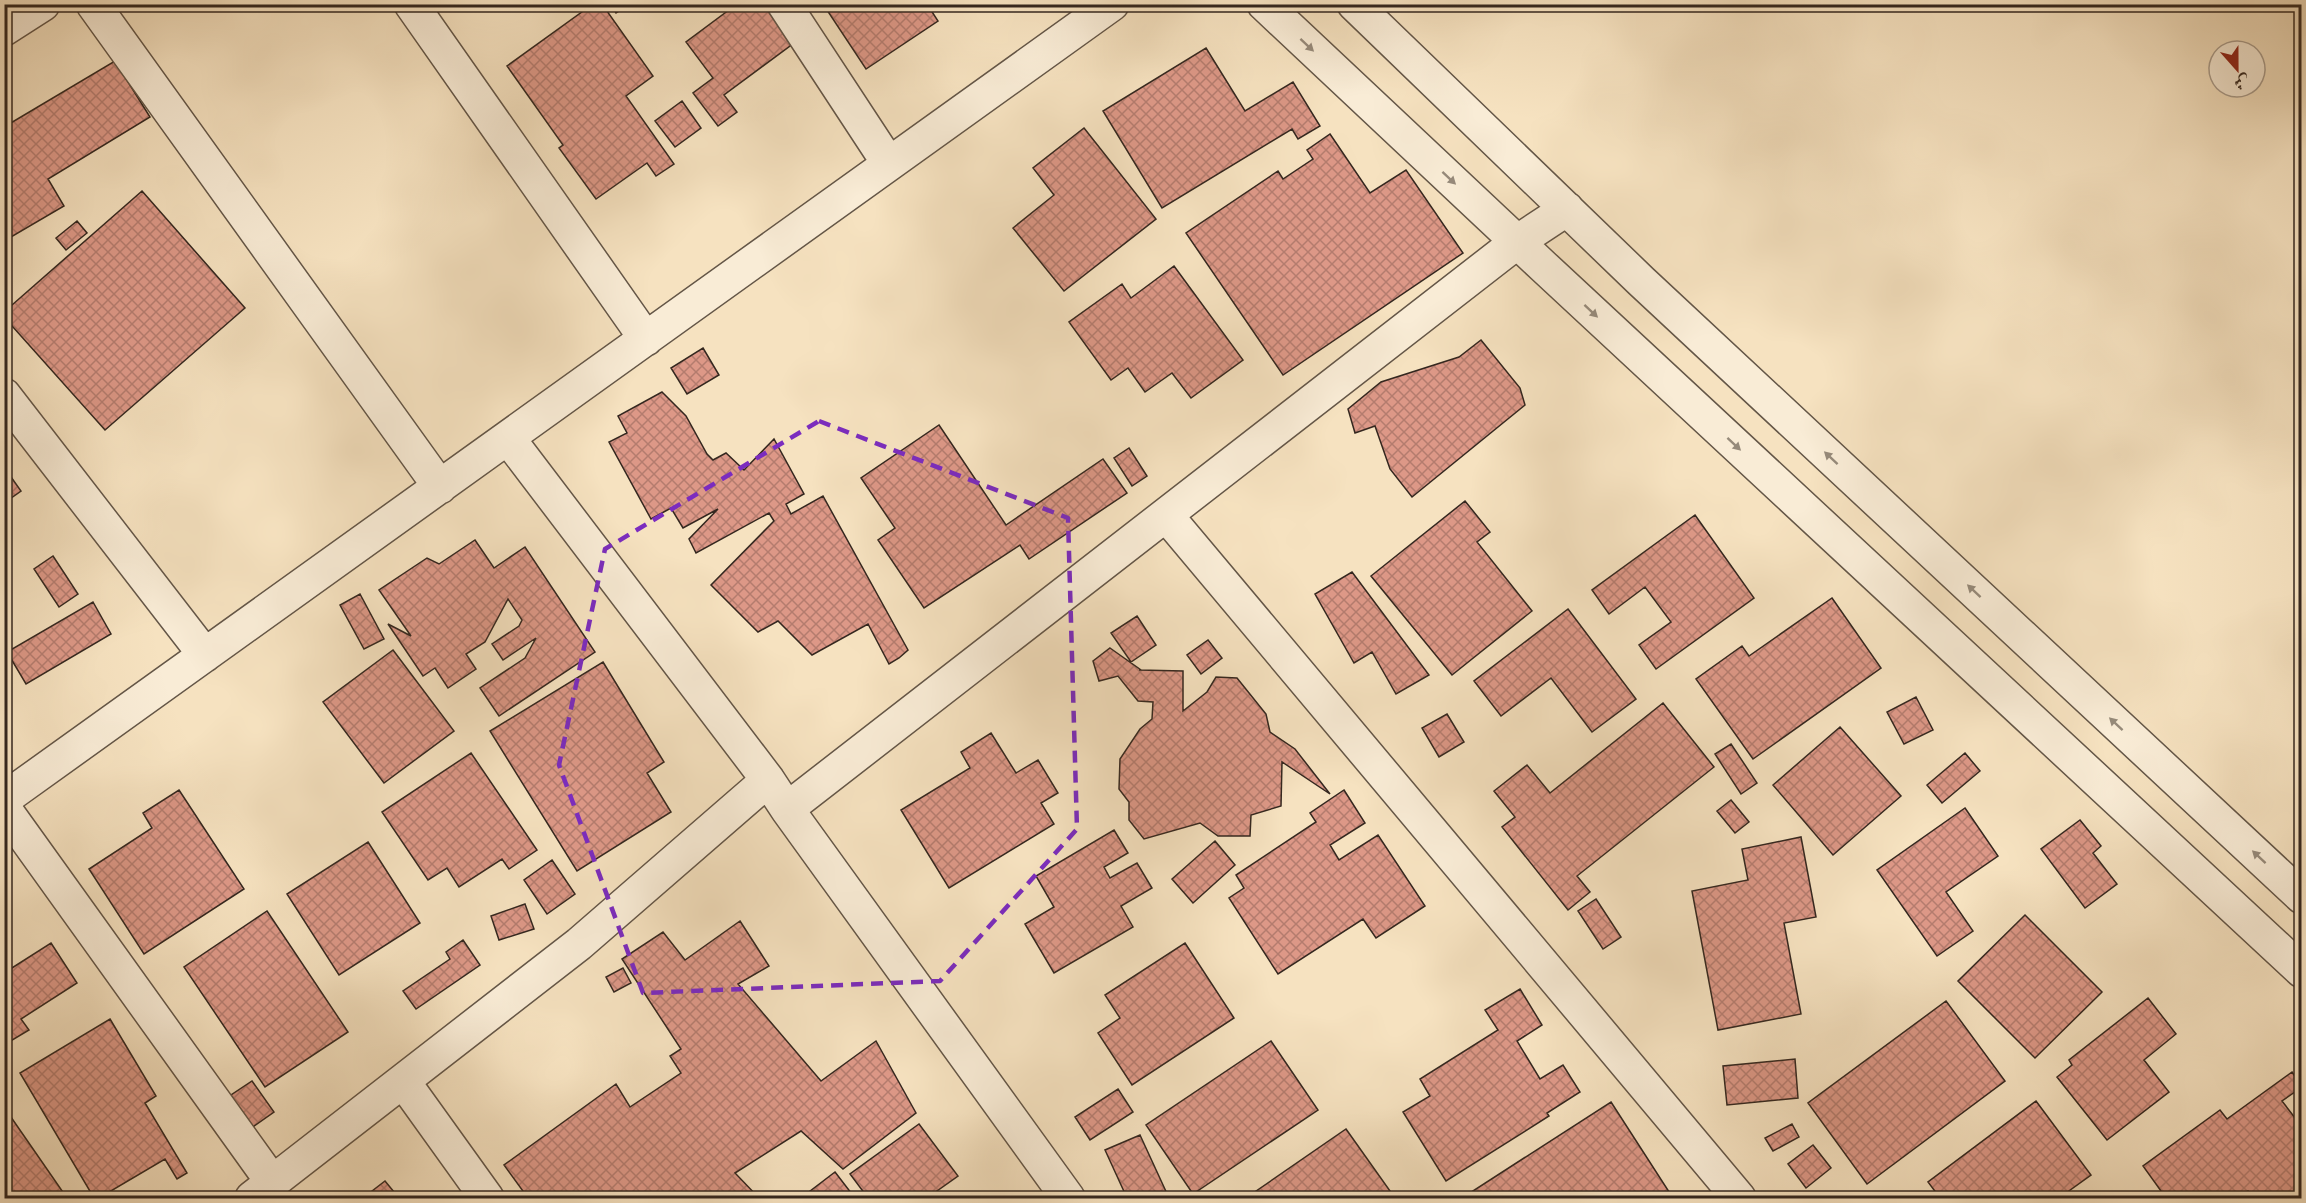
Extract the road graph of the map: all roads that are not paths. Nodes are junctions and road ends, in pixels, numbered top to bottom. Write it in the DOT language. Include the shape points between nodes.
graph roads {
  1 [pos="43,4"];
  2 [pos="93,4"];
  3 [pos="411,4"];
  4 [pos="784,4"];
  5 [pos="1112,4"];
  6 [pos="1264,4"];
  7 [pos="1354,4"];
  8 [pos="4,29"];
  9 [pos="890,164"];
  10 [pos="1567,209"];
  11 [pos="1517,242"];
  12 [pos="646,339"];
  13 [pos="4,395"];
  14 [pos="508,438"];
  15 [pos="440,487"];
  16 [pos="1166,515"];
  17 [pos="205,656"];
  18 [pos="768,780"];
  19 [pos="4,799"];
  20 [pos="4,808"];
  21 [pos="787,809"];
  22 [pos="2301,897"];
  23 [pos="2301,971"];
  24 [pos="404,1082"];
  25 [pos="263,1191"];
  26 [pos="487,1198"];
  27 [pos="1068,1198"];
  28 [pos="1739,1198"];
  1 -- 8 [label="street"];
  2 -- 15 [label="street"];
  3 -- 12 [label="street"];
  4 -- 9 [label="street"];
  5 -- 9 [label="street"];
  6 -- 11 [label="street, one-way"];
  7 -- 10 [label="street"];
  9 -- 12 [label="street"];
  10 -- 11 [label="street"];
  22 -- 10 [label="street, one-way"];
  11 -- 16 [label="street"];
  11 -- 23 [label="street, one-way"];
  12 -- 14 [label="street"];
  13 -- 17 [label="street"];
  14 -- 15 [label="street"];
  14 -- 18 [label="street"];
  15 -- 17 [label="street"];
  16 -- 21 [label="street"];
  16 -- 28 [label="street"];
  17 -- 19 [label="street"];
  18 -- 21 [label="street"];
  18 -- 24 [label="street" via="579,944"];
  20 -- 25 [label="street"];
  21 -- 27 [label="street"];
  24 -- 25 [label="street"];
  24 -- 26 [label="street"];
}
